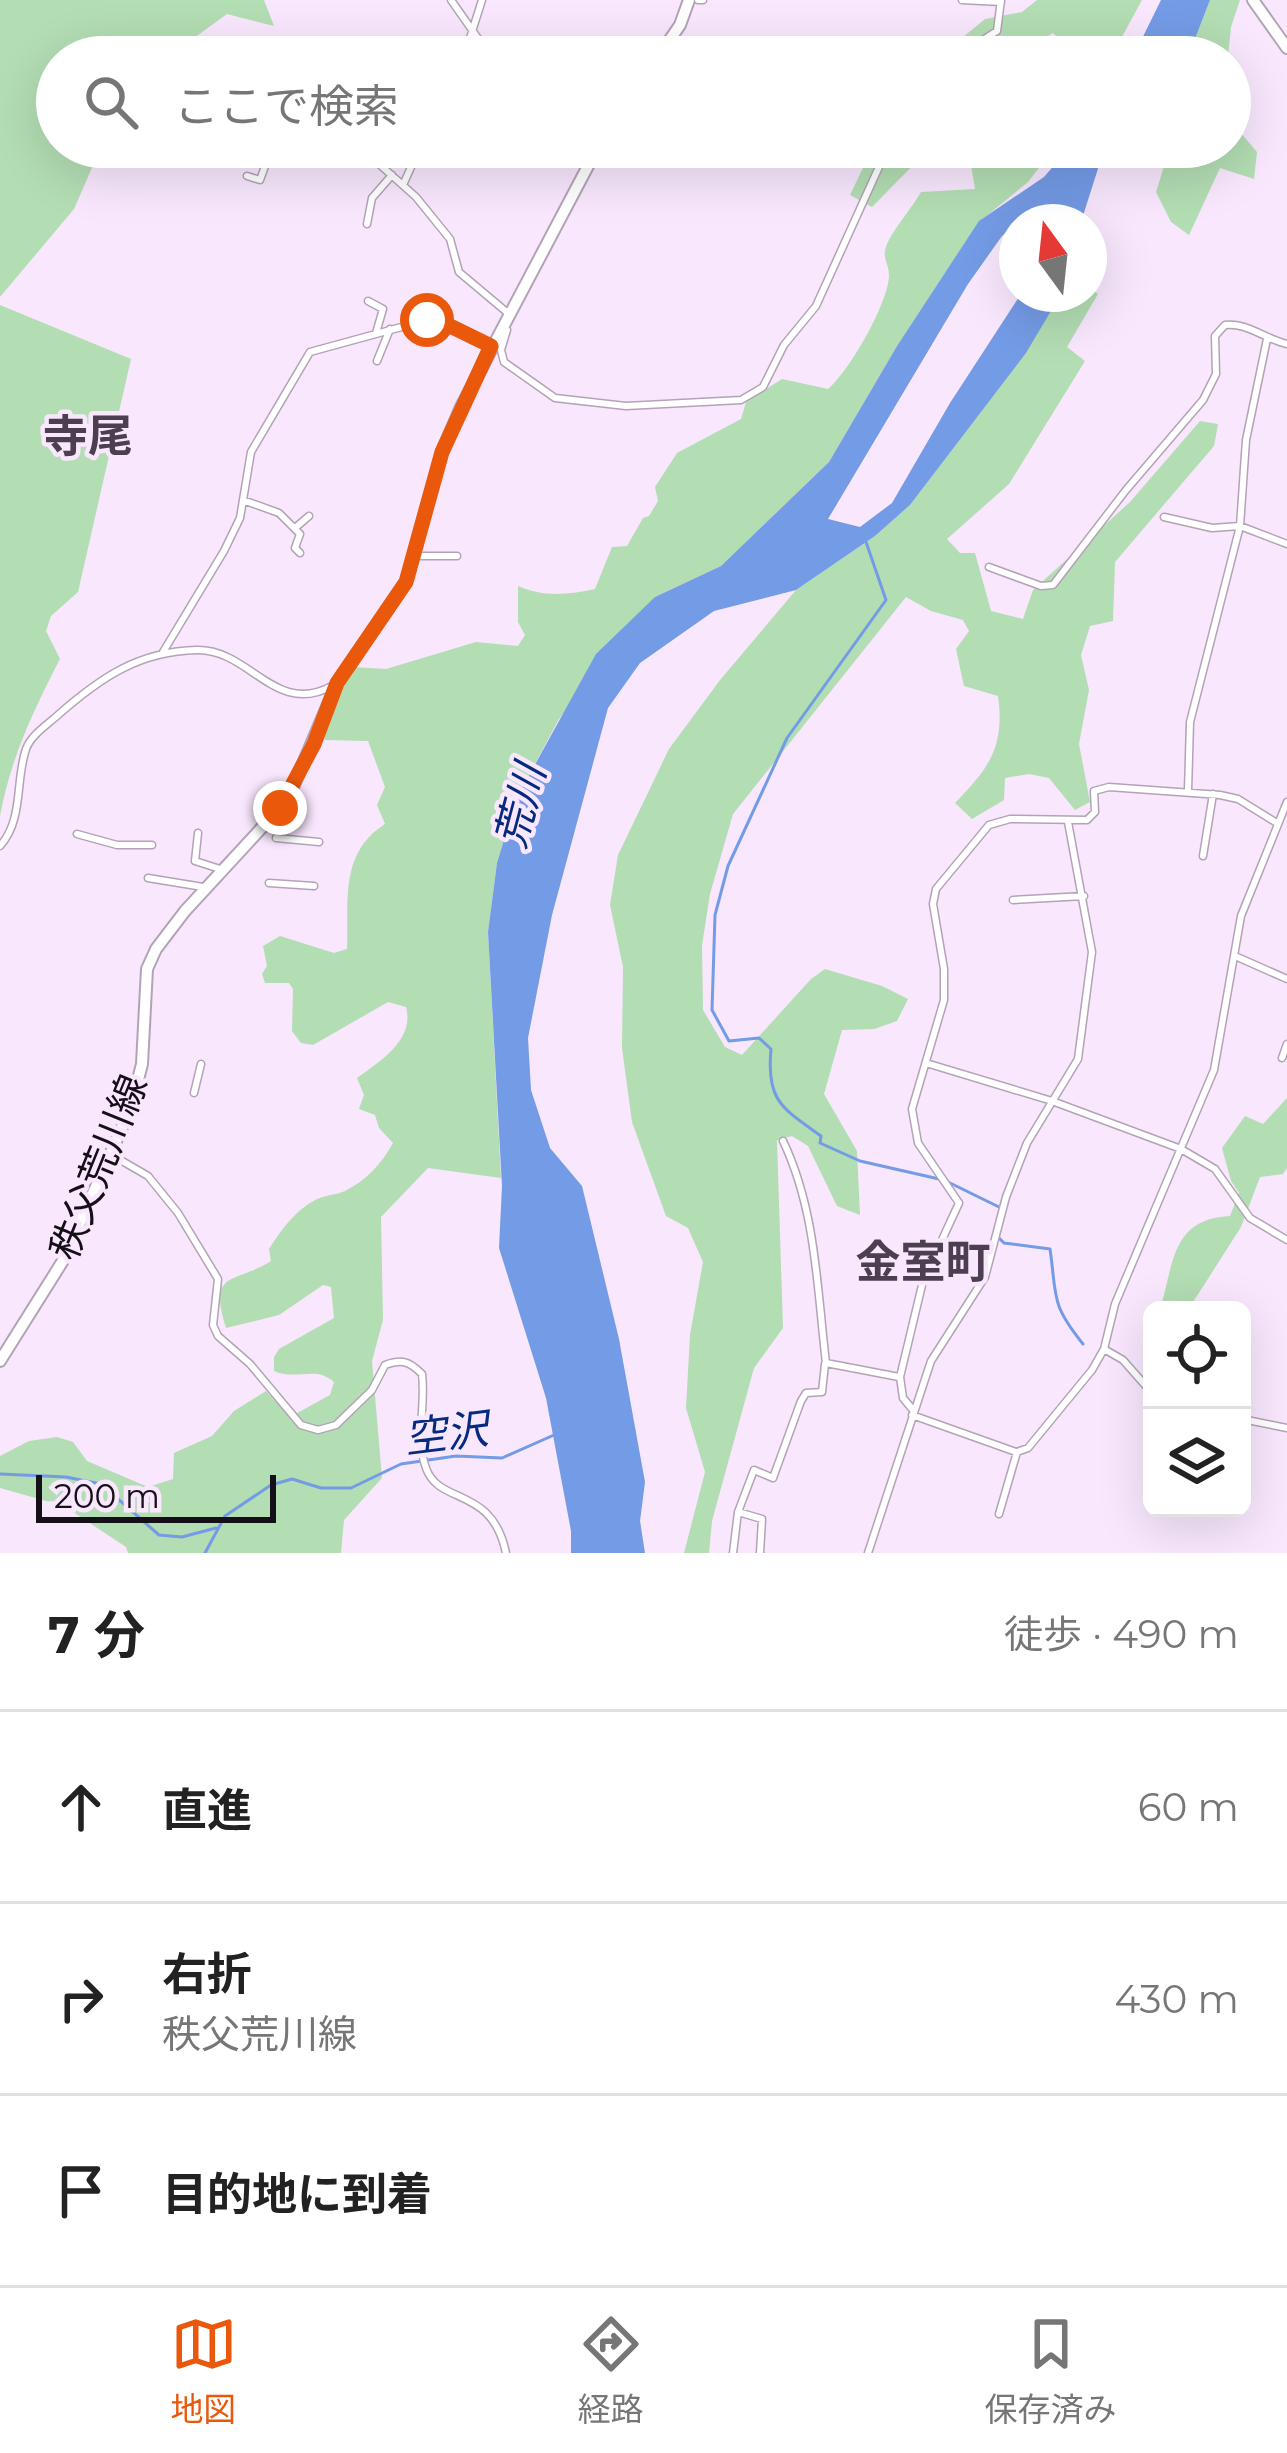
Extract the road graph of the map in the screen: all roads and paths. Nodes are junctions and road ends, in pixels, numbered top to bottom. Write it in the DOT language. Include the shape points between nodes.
graph roads {
  1 [pos="451,0"];
  2 [pos="482,0"];
  3 [pos="697,0"];
  4 [pos="962,0"];
  5 [pos="1001,1"];
  6 [pos="1256,4"];
  7 [pos="471,31"];
  8 [pos="470,36"];
  9 [pos="475,36"];
  10 [pos="672,36"];
  11 [pos="990,36"];
  12 [pos="1287,48"];
  13 [pos="264,168"];
  14 [pos="384,168"];
  15 [pos="411,168"];
  16 [pos="587,168"];
  17 [pos="879,168"];
  18 [pos="392,175"];
  19 [pos="247,176"];
  20 [pos="404,185"];
  21 [pos="367,224"];
  22 [pos="368,301"];
  23 [pos="506,319"];
  24 [pos="390,329"];
  25 [pos="376,333"];
  26 [pos="1267,339"];
  27 [pos="1287,344"];
  28 [pos="491,346"];
  29 [pos="376,362"];
  30 [pos="243,500"];
  31 [pos="309,516"];
  32 [pos="1164,517"];
  33 [pos="1240,526"];
  34 [pos="295,528"];
  35 [pos="1287,544"];
  36 [pos="300,553"];
  37 [pos="415,556"];
  38 [pos="457,556"];
  39 [pos="989,567"];
  40 [pos="163,652"];
  41 [pos="337,683"];
  42 [pos="1188,790"];
  43 [pos="1213,794"];
  44 [pos="1287,802"];
  45 [pos="1069,821"];
  46 [pos="1277,824"];
  47 [pos="198,833"];
  48 [pos="76,834"];
  49 [pos="1274,834"];
  50 [pos="276,838"];
  51 [pos="1287,839"];
  52 [pos="319,842"];
  53 [pos="152,845"];
  54 [pos="0,846"];
  55 [pos="1202,856"];
  56 [pos="224,871"];
  57 [pos="148,878"];
  58 [pos="269,884"];
  59 [pos="314,886"];
  60 [pos="207,888"];
  61 [pos="1084,896"];
  62 [pos="1013,900"];
  63 [pos="1235,956"];
  64 [pos="1287,979"];
  65 [pos="1287,1044"];
  66 [pos="1282,1058"];
  67 [pos="926,1063"];
  68 [pos="201,1064"];
  69 [pos="194,1093"];
  70 [pos="1052,1101"];
  71 [pos="783,1141"];
  72 [pos="1181,1149"];
  73 [pos="110,1154"];
  74 [pos="1287,1240"];
  75 [pos="1104,1348"];
  76 [pos="0,1361"];
  77 [pos="826,1363"];
  78 [pos="900,1377"];
  79 [pos="1143,1383"];
  80 [pos="913,1413"];
  81 [pos="1251,1422"];
  82 [pos="1287,1428"];
  83 [pos="1017,1452"];
  84 [pos="738,1512"];
  85 [pos="999,1514"];
  86 [pos="506,1553"];
  87 [pos="733,1553"];
  88 [pos="760,1553"];
  89 [pos="868,1553"];
  1 -- 7 [label="street"];
  2 -- 7 [label="street"];
  3 -- 10 [label="main road"];
  4 -- 5 [label="street"];
  5 -- 11 [label="street"];
  6 -- 12 [label="main road"];
  7 -- 8 [label="street"];
  7 -- 9 [label="street"];
  13 -- 19 [label="street" via="260,180"];
  14 -- 18 [label="street"];
  15 -- 20 [label="street"];
  16 -- 23 [label="main road, 秩父荒川線"];
  17 -- 23 [label="street" via="816,307 784,345 764,387 741,400 626,406 555,398 504,362"];
  18 -- 20 [label="street"];
  18 -- 21 [label="street" via="372,198"];
  20 -- 23 [label="street" via="450,239 459,272"];
  22 -- 25 [label="street" via="382,308"];
  23 -- 28 [label="main road, 秩父荒川線"];
  24 -- 25 [label="street"];
  24 -- 28 [label="street" via="442,322"];
  24 -- 29 [label="street"];
  25 -- 30 [label="street" via="305,357 251,452"];
  26 -- 27 [label="street"];
  26 -- 33 [label="street" via="1246,440"];
  26 -- 39 [label="street" via="1239,323 1215,336 1216,374 1203,400 1053,585"];
  28 -- 37 [label="main road, 秩父荒川線" via="442,452"];
  30 -- 34 [label="street"];
  30 -- 40 [label="street" via="224,551"];
  31 -- 34 [label="street"];
  32 -- 33 [label="street"];
  33 -- 35 [label="street"];
  33 -- 42 [label="street" via="1190,722"];
  34 -- 36 [label="street"];
  37 -- 38 [label="street"];
  37 -- 41 [label="main road, 秩父荒川線" via="393,605"];
  40 -- 41 [label="street" via="218,652 296,697"];
  40 -- 54 [label="street" via="92,685 30,741 13,828"];
  41 -- 56 [label="main road, 秩父荒川線" via="280,808"];
  42 -- 43 [label="street"];
  42 -- 45 [label="street" via="1094,791 1091,817"];
  43 -- 46 [label="street" via="1238,799"];
  43 -- 55 [label="street"];
  44 -- 46 [label="street"];
  45 -- 61 [label="street"];
  45 -- 67 [label="street" via="988,825 936,889 944,1000"];
  46 -- 49 [label="street"];
  47 -- 56 [label="street" via="195,861"];
  48 -- 53 [label="street"];
  49 -- 51 [label="street"];
  49 -- 63 [label="street" via="1241,916"];
  50 -- 52 [label="street"];
  56 -- 60 [label="main road, 秩父荒川線"];
  57 -- 60 [label="street"];
  58 -- 59 [label="street"];
  60 -- 73 [label="main road, 秩父荒川線" via="147,969 136,1093"];
  61 -- 62 [label="street"];
  61 -- 70 [label="street" via="1092,952 1078,1059"];
  63 -- 64 [label="street"];
  63 -- 72 [label="street" via="1214,1070"];
  65 -- 66 [label="street"];
  67 -- 70 [label="street"];
  67 -- 78 [label="street" via="914,1127 959,1203 923,1281"];
  68 -- 69 [label="street"];
  70 -- 72 [label="street"];
  70 -- 80 [label="street" via="1027,1142 985,1277 931,1361"];
  71 -- 77 [label="street" via="799,1174 818,1270"];
  72 -- 74 [label="street" via="1215,1169 1250,1218"];
  72 -- 75 [label="street" via="1114,1304"];
  73 -- 76 [label="main road, 秩父荒川線" via="64,1259"];
  73 -- 86 [label="street" via="148,1176 178,1213 218,1279 218,1336 301,1425 336,1425 385,1365 399,1360 422,1373 426,1469 432,1481 482,1506"];
  75 -- 79 [label="street"];
  75 -- 83 [label="street"];
  77 -- 78 [label="street"];
  77 -- 84 [label="street" via="822,1392 801,1401 772,1478 754,1470"];
  78 -- 80 [label="street"];
  80 -- 83 [label="street"];
  80 -- 89 [label="street"];
  81 -- 82 [label="street"];
  83 -- 85 [label="street"];
  84 -- 87 [label="street"];
  84 -- 88 [label="street" via="762,1520"];
}
